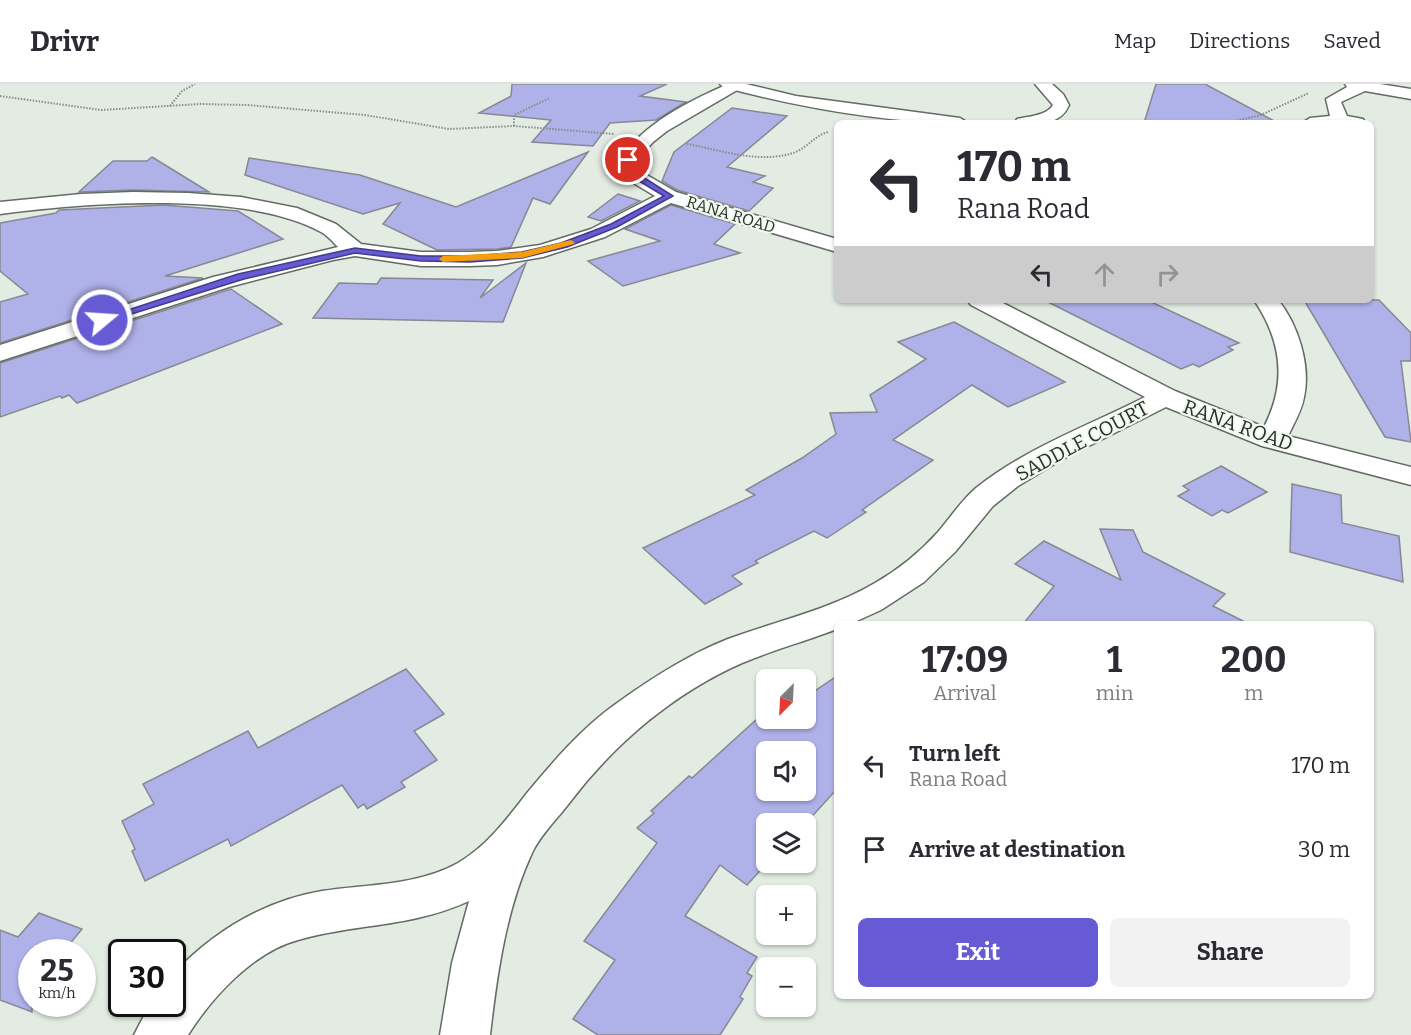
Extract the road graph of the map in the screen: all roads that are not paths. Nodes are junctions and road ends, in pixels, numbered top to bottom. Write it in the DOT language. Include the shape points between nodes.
graph roads {
  1 [pos="1043,84"];
  2 [pos="732,85"];
  3 [pos="1357,85"];
  4 [pos="1411,94"];
  5 [pos="937,120"];
  6 [pos="1039,120"];
  7 [pos="1348,120"];
  8 [pos="669,196"];
  9 [pos="0,208"];
  10 [pos="834,245"];
  11 [pos="355,250"];
  12 [pos="985,303"];
  13 [pos="1269,303"];
  14 [pos="0,353"];
  15 [pos="1164,397"];
  16 [pos="1272,440"];
  17 [pos="1411,476"];
  18 [pos="516,839"];
  19 [pos="159,1035"];
  20 [pos="465,1035"];
  1 -- 6 [label="street" via="1058,97 1060,105 1058,112"];
  2 -- 5 [label="street" via="806,103"];
  2 -- 8 [label="street, RANA ROAD" via="634,148 628,160 632,174"];
  3 -- 4 [label="street"];
  3 -- 7 [label="street" via="1333,102"];
  8 -- 10 [label="street, RANA ROAD"];
  8 -- 11 [label="street" via="598,232 522,255 438,259"];
  9 -- 11 [label="street" via="114,198 223,202 300,216 342,236"];
  11 -- 14 [label="street" via="241,276"];
  12 -- 15 [label="street, RANA ROAD"];
  13 -- 16 [label="street" via="1275,309 1291,355 1292,396"];
  15 -- 16 [label="street, RANA ROAD"];
  15 -- 18 [label="street, SADDLE COURT" via="1008,479 985,497 931,559 885,592 859,607 740,649 654,698 620,722 585,755"];
  16 -- 17 [label="street, RANA ROAD"];
  18 -- 19 [label="street, SADDLE COURT" via="486,868 443,891 389,904 317,913 264,932 207,971"];
  18 -- 20 [label="street, SADDLE COURT" via="482,935"];
}
